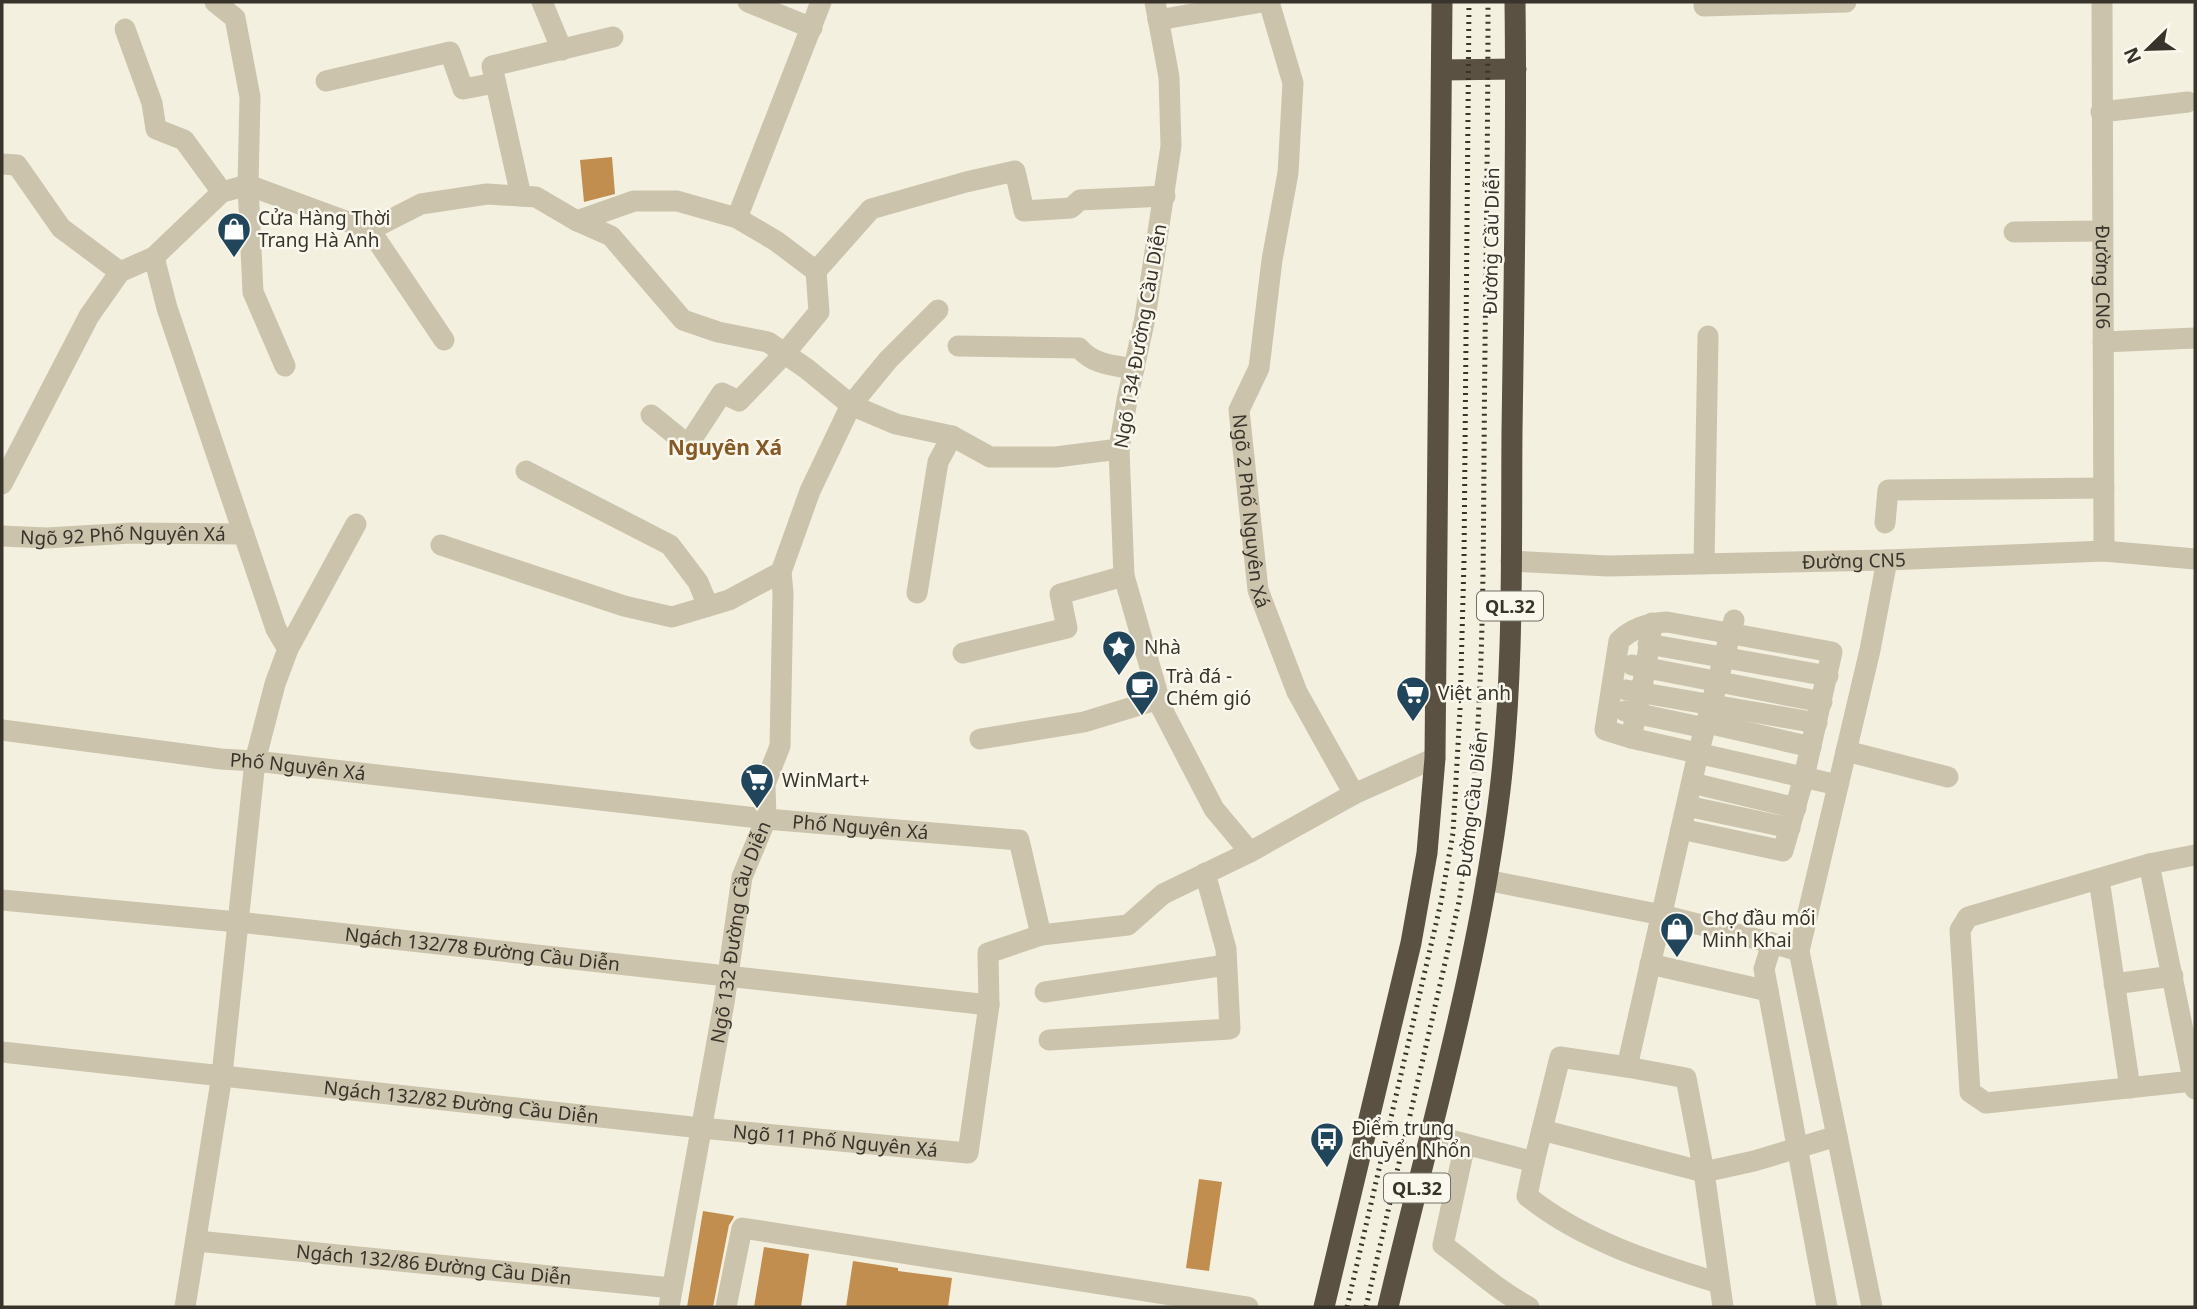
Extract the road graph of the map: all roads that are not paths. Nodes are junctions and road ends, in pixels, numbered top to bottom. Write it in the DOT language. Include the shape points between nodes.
graph roads {
  1 [pos="215,2"];
  2 [pos="542,2"];
  3 [pos="748,2"];
  4 [pos="821,2"];
  5 [pos="1262,2"];
  6 [pos="1269,2"];
  7 [pos="1443,2"];
  8 [pos="1515,2"];
  9 [pos="1704,2"];
  10 [pos="1846,2"];
  11 [pos="2102,2"];
  12 [pos="1156,11"];
  13 [pos="812,28"];
  14 [pos="125,29"];
  15 [pos="614,37"];
  16 [pos="562,50"];
  17 [pos="1516,69"];
  18 [pos="1442,70"];
  19 [pos="494,75"];
  20 [pos="326,81"];
  21 [pos="2188,102"];
  22 [pos="2101,112"];
  23 [pos="2,164"];
  24 [pos="248,186"];
  25 [pos="222,192"];
  26 [pos="521,196"];
  27 [pos="1165,196"];
  28 [pos="737,218"];
  29 [pos="577,221"];
  30 [pos="370,230"];
  31 [pos="2102,231"];
  32 [pos="2014,232"];
  33 [pos="154,257"];
  34 [pos="816,271"];
  35 [pos="120,272"];
  36 [pos="938,310"];
  37 [pos="1708,336"];
  38 [pos="2195,338"];
  39 [pos="444,340"];
  40 [pos="2102,342"];
  41 [pos="958,346"];
  42 [pos="785,353"];
  43 [pos="285,366"];
  44 [pos="1134,369"];
  45 [pos="850,405"];
  46 [pos="651,415"];
  47 [pos="952,436"];
  48 [pos="1119,449"];
  49 [pos="526,471"];
  50 [pos="2,484"];
  51 [pos="2104,488"];
  52 [pos="1885,523"];
  53 [pos="356,524"];
  54 [pos="244,534"];
  55 [pos="2,536"];
  56 [pos="441,545"];
  57 [pos="2104,551"];
  58 [pos="2195,559"];
  59 [pos="1511,561"];
  60 [pos="1886,561"];
  61 [pos="1704,563"];
  62 [pos="781,572"];
  63 [pos="1124,576"];
  64 [pos="917,593"];
  65 [pos="708,606"];
  66 [pos="1732,627"];
  67 [pos="1650,634"];
  68 [pos="288,649"];
  69 [pos="963,653"];
  70 [pos="1723,659"];
  71 [pos="1615,663"];
  72 [pos="1646,667"];
  73 [pos="1828,676"];
  74 [pos="1717,682"];
  75 [pos="1610,697"];
  76 [pos="1159,699"];
  77 [pos="1638,703"];
  78 [pos="1820,712"];
  79 [pos="1708,719"];
  80 [pos="2,730"];
  81 [pos="1631,738"];
  82 [pos="980,739"];
  83 [pos="1811,747"];
  84 [pos="1846,751"];
  85 [pos="1698,754"];
  86 [pos="1435,758"];
  87 [pos="255,761"];
  88 [pos="1804,777"];
  89 [pos="1948,777"];
  90 [pos="1692,783"];
  91 [pos="1838,785"];
  92 [pos="1354,794"];
  93 [pos="1687,806"];
  94 [pos="1793,818"];
  95 [pos="766,819"];
  96 [pos="1681,829"];
  97 [pos="1250,852"];
  98 [pos="2195,855"];
  99 [pos="2149,864"];
  100 [pos="1205,873"];
  101 [pos="2099,879"];
  102 [pos="1486,880"];
  103 [pos="2,900"];
  104 [pos="1662,915"];
  105 [pos="238,922"];
  106 [pos="1041,935"];
  107 [pos="1772,943"];
  108 [pos="1798,951"];
  109 [pos="1650,964"];
  110 [pos="1226,965"];
  111 [pos="727,978"];
  112 [pos="2114,984"];
  113 [pos="2182,984"];
  114 [pos="1045,992"];
  115 [pos="1768,992"];
  116 [pos="989,1005"];
  117 [pos="1049,1040"];
  118 [pos="2,1052"];
  119 [pos="1627,1067"];
  120 [pos="222,1075"];
  121 [pos="2194,1085"];
  122 [pos="2130,1088"];
  123 [pos="701,1128"];
  124 [pos="1542,1130"];
  125 [pos="1431,1135"];
  126 [pos="1837,1136"];
  127 [pos="1465,1144"];
  128 [pos="1798,1148"];
  129 [pos="1534,1162"];
  130 [pos="1704,1172"];
  131 [pos="197,1241"];
  132 [pos="1719,1283"];
  133 [pos="671,1298"];
  134 [pos="185,1307"];
  135 [pos="726,1307"];
  136 [pos="1248,1307"];
  137 [pos="1324,1307"];
  138 [pos="1388,1307"];
  139 [pos="1529,1307"];
  140 [pos="1723,1307"];
  141 [pos="1827,1307"];
  142 [pos="1872,1307"];
  1 -- 24 [label="street" via="235,18 250,97"];
  2 -- 16 [label="street"];
  3 -- 13 [label="street"];
  4 -- 13 [label="street"];
  5 -- 12 [label="street"];
  6 -- 92 [label="street, Ngõ 2 Phố Nguyên Xá" via="1293,83 1288,173 1259,368 1239,410 1258,590 1297,692"];
  7 -- 18 [label="highway, Đường Cầu Diễn / QL.32"];
  8 -- 17 [label="highway, Đường Cầu Diễn / QL.32"];
  9 -- 10 [label="street" via="1704,6"];
  11 -- 22 [label="street, Đường CN6"];
  12 -- 27 [label="street, Ngõ 134 Đường Cầu Diễn" via="1169,77 1171,146"];
  13 -- 28 [label="street"];
  14 -- 25 [label="street" via="152,103 156,129 184,140"];
  15 -- 16 [label="street"];
  16 -- 19 [label="street"];
  17 -- 18 [label="highway"];
  17 -- 59 [label="highway, Đường Cầu Diễn / QL.32"];
  18 -- 86 [label="highway, Đường Cầu Diễn / QL.32"];
  19 -- 20 [label="street" via="463,89 450,52"];
  19 -- 26 [label="street"];
  21 -- 22 [label="street"];
  22 -- 31 [label="street, Đường CN6"];
  23 -- 35 [label="street" via="18,166 61,228"];
  24 -- 25 [label="street"];
  24 -- 30 [label="street"];
  24 -- 43 [label="street" via="253,292"];
  25 -- 33 [label="street"];
  26 -- 29 [label="street" via="536,197"];
  26 -- 30 [label="street" via="487,194 421,204"];
  27 -- 34 [label="street" via="1080,200 1070,208 1024,211 1015,171 872,209"];
  27 -- 44 [label="street, Ngõ 134 Đường Cầu Diễn"];
  28 -- 29 [label="street" via="677,201 634,201"];
  28 -- 34 [label="street"];
  29 -- 42 [label="street" via="611,236 683,320 768,342"];
  30 -- 39 [label="street"];
  31 -- 32 [label="street"];
  31 -- 40 [label="street, Đường CN6"];
  33 -- 35 [label="street"];
  33 -- 54 [label="street"];
  34 -- 42 [label="street" via="819,312"];
  35 -- 50 [label="street" via="89,316"];
  36 -- 45 [label="street, Ngõ 132 Đường Cầu Diễn"];
  37 -- 61 [label="street"];
  38 -- 40 [label="street"];
  40 -- 51 [label="street, Đường CN6"];
  41 -- 44 [label="street" via="1079,348 1099,363"];
  42 -- 45 [label="street"];
  42 -- 46 [label="street" via="739,401 722,393 688,445"];
  44 -- 48 [label="street, Ngõ 134 Đường Cầu Diễn"];
  45 -- 47 [label="street" via="896,424"];
  45 -- 62 [label="street, Ngõ 132 Đường Cầu Diễn" via="810,491"];
  47 -- 48 [label="street" via="990,457 1056,457"];
  47 -- 64 [label="street" via="938,461"];
  48 -- 63 [label="street, Ngõ 134 Đường Cầu Diễn"];
  49 -- 65 [label="street" via="670,545 698,582"];
  51 -- 52 [label="street" via="1888,491"];
  51 -- 57 [label="street, Đường CN6"];
  53 -- 68 [label="street"];
  54 -- 55 [label="street, Ngõ 92 Phố Nguyên Xá"];
  54 -- 68 [label="street" via="276,629"];
  56 -- 65 [label="street" via="636,609 672,617"];
  57 -- 58 [label="street, Đường CN5"];
  57 -- 60 [label="street, Đường CN5"];
  59 -- 61 [label="street, Đường CN5" via="1608,566"];
  59 -- 102 [label="highway, Đường Cầu Diễn / QL.32" via="1500,789"];
  60 -- 61 [label="street, Đường CN5"];
  60 -- 84 [label="street"];
  62 -- 65 [label="street"];
  62 -- 95 [label="street, Ngõ 132 Đường Cầu Diễn" via="779,746 765,784"];
  63 -- 69 [label="street" via="1060,594 1067,628"];
  63 -- 76 [label="street, Ngõ 134 Đường Cầu Diễn"];
  66 -- 67 [label="street" via="1667,622"];
  66 -- 70 [label="street"];
  66 -- 73 [label="street" via="1832,652"];
  67 -- 70 [label="street"];
  67 -- 71 [label="street" via="1628,632 1619,641"];
  67 -- 72 [label="street"];
  68 -- 87 [label="street"];
  70 -- 73 [label="street"];
  70 -- 74 [label="street"];
  71 -- 72 [label="street"];
  71 -- 75 [label="street"];
  72 -- 74 [label="street"];
  72 -- 77 [label="street"];
  73 -- 78 [label="street"];
  74 -- 78 [label="street"];
  74 -- 79 [label="street"];
  75 -- 77 [label="street"];
  75 -- 81 [label="street" via="1605,730"];
  76 -- 82 [label="street" via="1084,722"];
  76 -- 97 [label="street, Ngõ 134 Đường Cầu Diễn" via="1214,809"];
  77 -- 79 [label="street"];
  77 -- 81 [label="street"];
  78 -- 79 [label="street"];
  78 -- 83 [label="street"];
  79 -- 83 [label="street"];
  79 -- 85 [label="street"];
  80 -- 87 [label="street, Phố Nguyên Xá"];
  81 -- 85 [label="street"];
  83 -- 88 [label="street"];
  84 -- 89 [label="street"];
  84 -- 91 [label="street"];
  85 -- 88 [label="street"];
  85 -- 90 [label="street"];
  86 -- 92 [label="street"];
  86 -- 137 [label="highway, Đường Cầu Diễn / QL.32" via="1427,853 1411,943"];
  87 -- 95 [label="street, Phố Nguyên Xá"];
  87 -- 105 [label="street"];
  88 -- 91 [label="street"];
  88 -- 94 [label="street"];
  90 -- 93 [label="street"];
  90 -- 94 [label="street"];
  91 -- 108 [label="street"];
  92 -- 97 [label="street"];
  93 -- 94 [label="street"];
  93 -- 96 [label="street"];
  94 -- 96 [label="street" via="1783,851"];
  95 -- 106 [label="street, Phố Nguyên Xá" via="1019,840"];
  95 -- 111 [label="street, Ngõ 132 Đường Cầu Diễn" via="742,877"];
  96 -- 104 [label="street"];
  97 -- 100 [label="street"];
  98 -- 99 [label="street"];
  99 -- 101 [label="street"];
  99 -- 113 [label="street"];
  100 -- 106 [label="street" via="1163,894 1128,925"];
  100 -- 110 [label="street" via="1226,949"];
  101 -- 112 [label="street"];
  101 -- 122 [label="street" via="1968,917 1960,930 1970,1092 1986,1103"];
  102 -- 104 [label="street"];
  102 -- 125 [label="highway, Đường Cầu Diễn / QL.32"];
  103 -- 105 [label="street, Ngách 132/78 Đường Cầu Diễn"];
  104 -- 107 [label="street"];
  104 -- 109 [label="street"];
  105 -- 111 [label="street, Ngách 132/78 Đường Cầu Diễn"];
  105 -- 120 [label="street"];
  106 -- 116 [label="street" via="988,953"];
  107 -- 108 [label="street"];
  107 -- 115 [label="street" via="1764,969"];
  108 -- 126 [label="street"];
  109 -- 115 [label="street"];
  109 -- 119 [label="street"];
  110 -- 114 [label="street"];
  110 -- 117 [label="street" via="1230,1029"];
  111 -- 116 [label="street, Ngách 132/78 Đường Cầu Diễn"];
  111 -- 123 [label="street, Ngõ 132 Đường Cầu Diễn"];
  112 -- 113 [label="street"];
  112 -- 122 [label="street"];
  113 -- 121 [label="street"];
  115 -- 128 [label="street"];
  116 -- 123 [label="street, Ngõ 11 Phố Nguyên Xá" via="968,1153"];
  118 -- 120 [label="street, Ngách 132/82 Đường Cầu Diễn"];
  119 -- 124 [label="street" via="1560,1057"];
  119 -- 130 [label="street" via="1686,1078"];
  120 -- 123 [label="street, Ngách 132/82 Đường Cầu Diễn"];
  120 -- 131 [label="street"];
  121 -- 122 [label="street"];
  123 -- 133 [label="street, Ngõ 132 Đường Cầu Diễn"];
  124 -- 129 [label="street"];
  124 -- 130 [label="street"];
  125 -- 127 [label="street"];
  125 -- 138 [label="highway, Đường Cầu Diễn / QL.32"];
  126 -- 128 [label="street"];
  126 -- 142 [label="street"];
  127 -- 129 [label="street"];
  127 -- 139 [label="street" via="1443,1245"];
  128 -- 130 [label="street"];
  128 -- 141 [label="street"];
  129 -- 132 [label="street" via="1527,1196 1542,1208 1661,1266"];
  130 -- 132 [label="street"];
  131 -- 133 [label="street, Ngách 132/86 Đường Cầu Diễn"];
  131 -- 134 [label="street"];
  132 -- 140 [label="street"];
  135 -- 136 [label="street" via="742,1228"];
}
